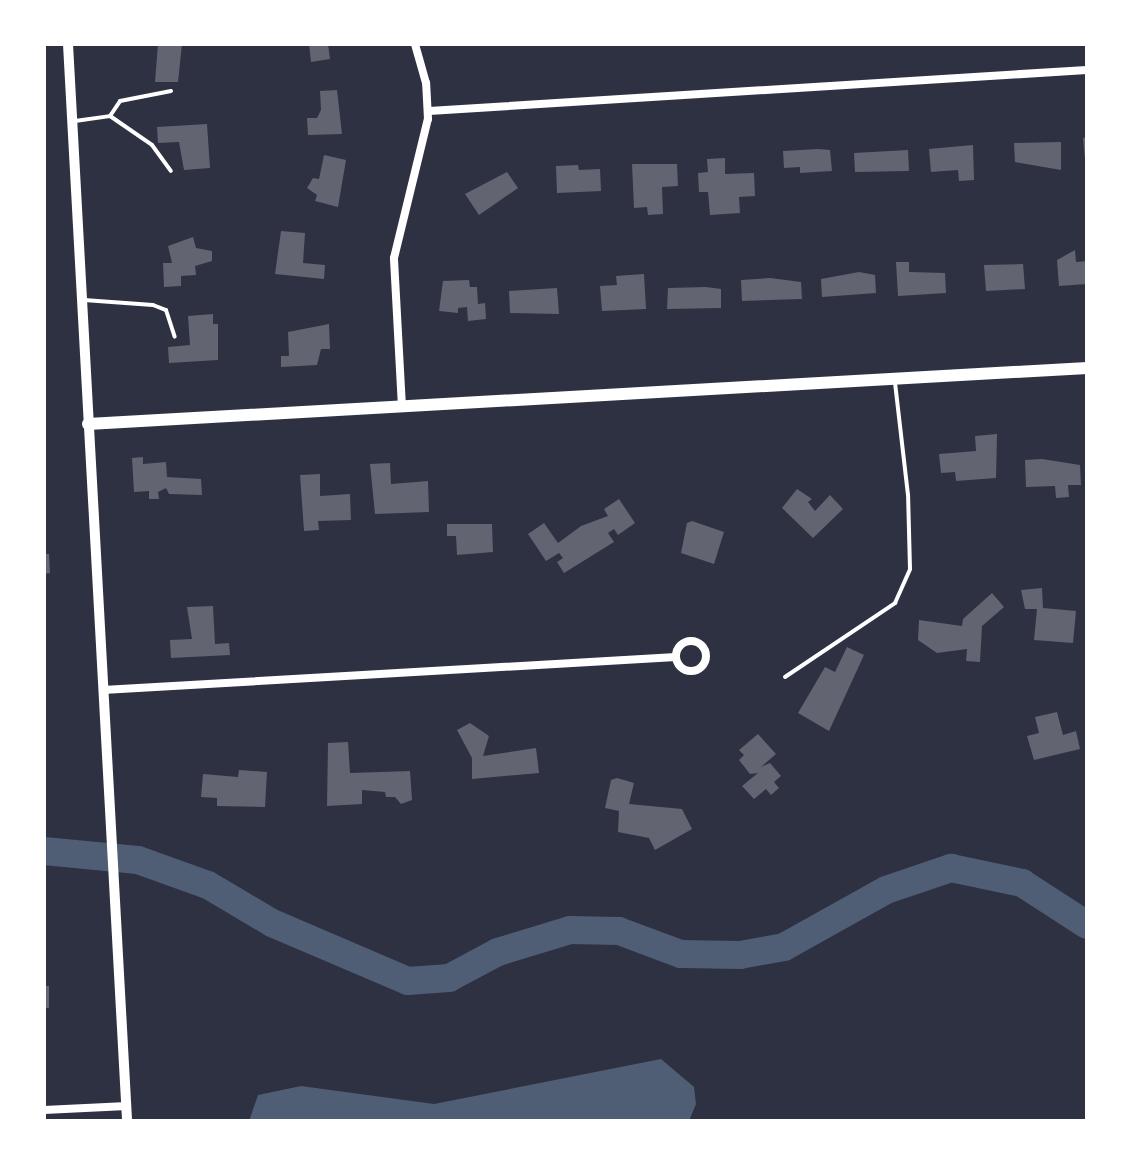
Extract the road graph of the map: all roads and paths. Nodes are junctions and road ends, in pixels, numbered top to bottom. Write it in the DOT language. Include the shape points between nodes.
graph roads {
  1 [pos="68,44"];
  2 [pos="415,44"];
  3 [pos="1087,70"];
  4 [pos="171,91"];
  5 [pos="429,111"];
  6 [pos="110,116"];
  7 [pos="72,121"];
  8 [pos="171,171"];
  9 [pos="82,300"];
  10 [pos="175,337"];
  11 [pos="1087,368"];
  12 [pos="894,379"];
  13 [pos="402,407"];
  14 [pos="88,424"];
  15 [pos="676,657"];
  16 [pos="785,677"];
  17 [pos="103,690"];
  18 [pos="127,1106"];
  19 [pos="44,1110"];
  20 [pos="127,1121"];
  1 -- 7 [label="street"];
  2 -- 5 [label="street"];
  3 -- 5 [label="street"];
  4 -- 6 [label="lane" via="120,101"];
  5 -- 13 [label="street" via="425,147 394,258"];
  6 -- 7 [label="lane"];
  6 -- 8 [label="lane" via="152,145"];
  7 -- 9 [label="street"];
  9 -- 10 [label="lane" via="166,310"];
  9 -- 14 [label="street"];
  11 -- 12 [label="main road"];
  12 -- 13 [label="main road"];
  12 -- 16 [label="lane" via="908,495 910,569 895,603"];
  13 -- 14 [label="main road"];
  14 -- 17 [label="street"];
  15 -- 17 [label="street"];
  17 -- 18 [label="street"];
  18 -- 19 [label="street"];
  18 -- 20 [label="street"];
}
